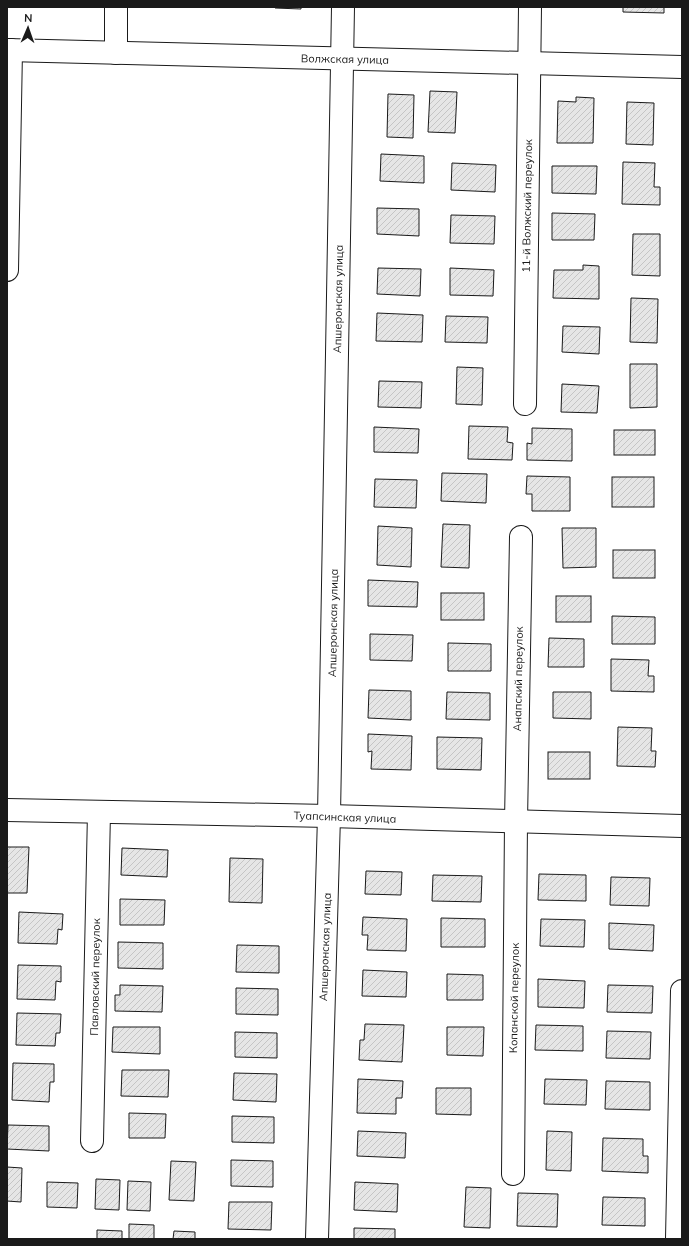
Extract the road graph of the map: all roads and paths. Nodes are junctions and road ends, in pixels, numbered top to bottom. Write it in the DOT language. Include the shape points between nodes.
graph roads {
  1 [pos="116,7"];
  2 [pos="343,7"];
  3 [pos="530,7"];
  4 [pos="9,50"];
  5 [pos="116,53"];
  6 [pos="342,59"];
  7 [pos="528,63"];
  8 [pos="682,67"];
  9 [pos="7,270"];
  10 [pos="525,404"];
  11 [pos="521,537"];
  12 [pos="7,810"];
  13 [pos="99,812"];
  14 [pos="329,816"];
  15 [pos="516,822"];
  16 [pos="682,826"];
  17 [pos="682,991"];
  18 [pos="92,1142"];
  19 [pos="513,1174"];
  20 [pos="317,1239"];
  21 [pos="677,1239"];
  1 -- 5 [label="street"];
  2 -- 6 [label="street, Апшеронская улица"];
  3 -- 7 [label="street, 11-й Волжский переулок"];
  4 -- 5 [label="street, Волжская улица"];
  4 -- 9 [label="street"];
  5 -- 6 [label="street, Волжская улица"];
  6 -- 7 [label="street, Волжская улица"];
  6 -- 14 [label="street, Апшеронская улица"];
  7 -- 8 [label="street, Волжская улица"];
  7 -- 10 [label="street, 11-й Волжский переулок"];
  11 -- 15 [label="street, Анапский переулок"];
  12 -- 13 [label="street, Туапсинская улица"];
  13 -- 14 [label="street, Туапсинская улица"];
  13 -- 18 [label="street, Павловский переулок"];
  14 -- 15 [label="street, Туапсинская улица"];
  14 -- 20 [label="street, Апшеронская улица"];
  15 -- 16 [label="street, Туапсинская улица"];
  15 -- 19 [label="street, Копанской переулок"];
  17 -- 21 [label="street"];
}
